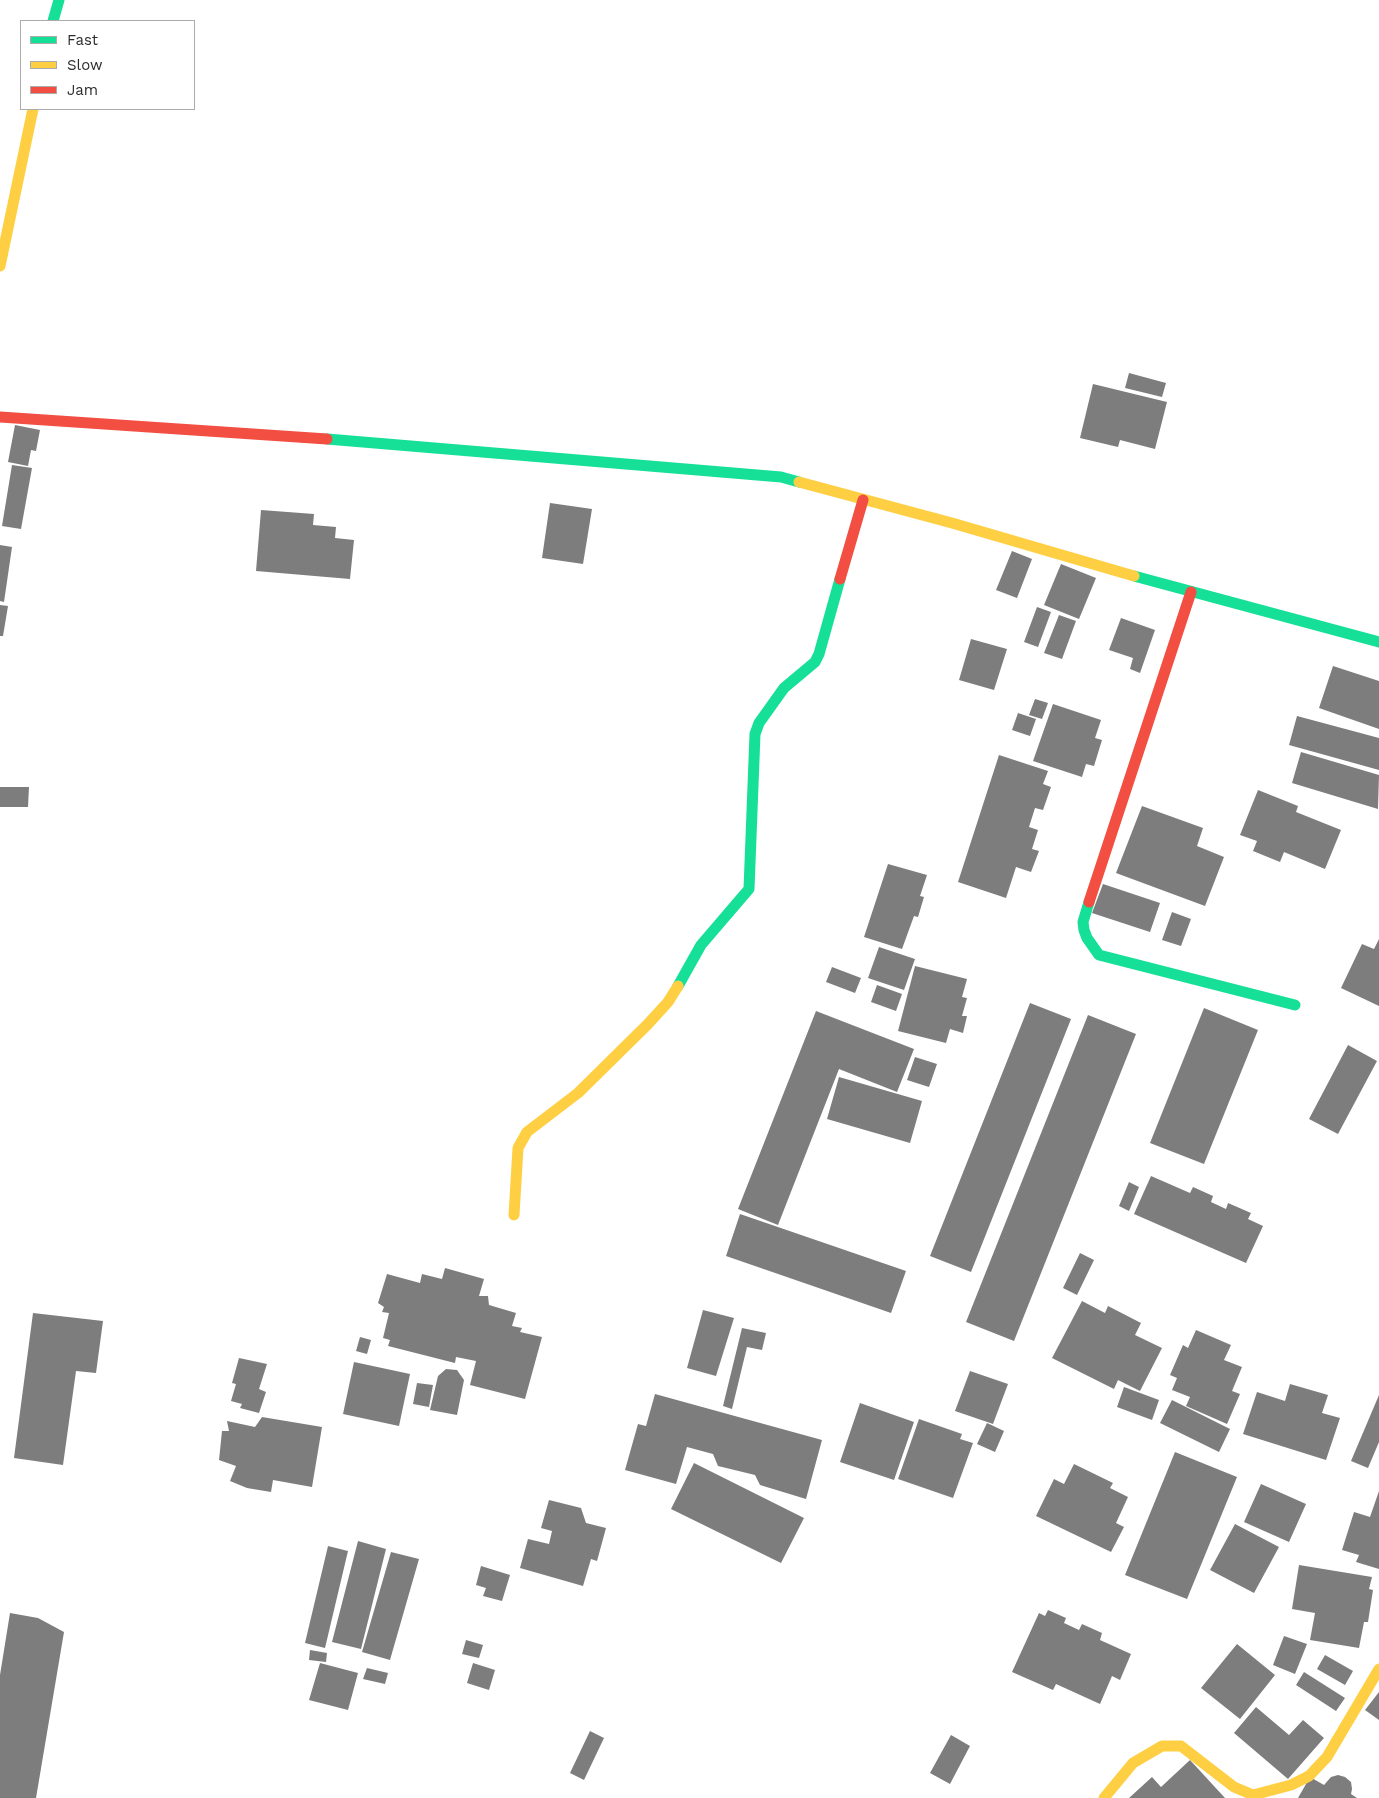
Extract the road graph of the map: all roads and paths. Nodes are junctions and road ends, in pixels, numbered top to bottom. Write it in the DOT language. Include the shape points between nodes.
graph roads {
  1 [pos="59,0"];
  2 [pos="53,20"];
  3 [pos="33,110"];
  4 [pos="0,266"];
  5 [pos="0,417"];
  6 [pos="863,500"];
  7 [pos="1191,592"];
  8 [pos="1379,642"];
  9 [pos="1295,1005"];
  10 [pos="514,1215"];
  11 [pos="1379,1669"];
  12 [pos="1104,1798"];
  1 -- 2 [label="street"];
  3 -- 4 [label="street"];
  5 -- 6 [label="street" via="366,442 781,477"];
  6 -- 7 [label="street"];
  6 -- 10 [label="street" via="820,654 784,688 755,734 749,889 690,961 663,1008 578,1093 527,1132 518,1148"];
  7 -- 8 [label="street"];
  7 -- 9 [label="street" via="1083,922 1084,930 1099,955"];
  11 -- 12 [label="street" via="1327,1757 1309,1776 1291,1785 1253,1796 1234,1786 1181,1746 1162,1746 1133,1763"];
}
